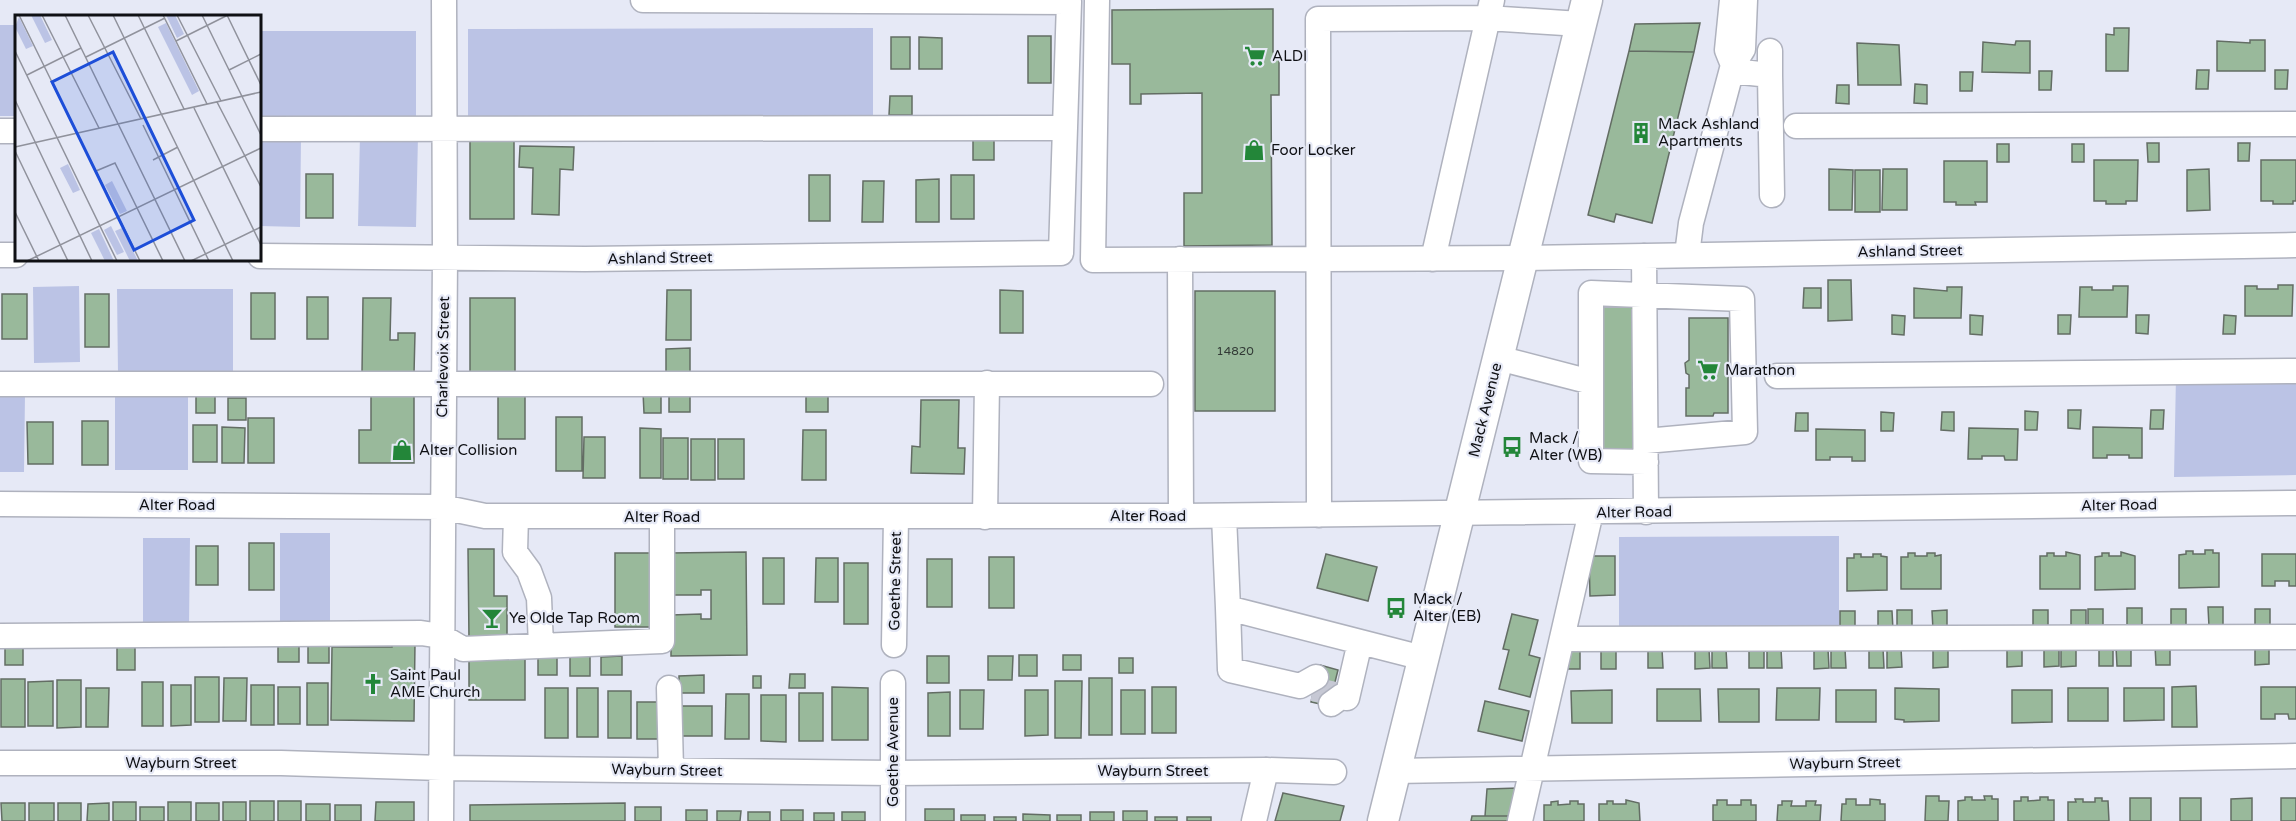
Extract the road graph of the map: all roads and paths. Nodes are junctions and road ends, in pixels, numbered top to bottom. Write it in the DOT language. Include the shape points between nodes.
graph roads {
  1 [pos="444,0"];
  2 [pos="643,0"];
  3 [pos="1096,0"];
  4 [pos="1732,0"];
  5 [pos="1745,0"];
  6 [pos="1490,9"];
  7 [pos="1583,12"];
  8 [pos="1770,51"];
  9 [pos="1732,68"];
  10 [pos="1770,75"];
  11 [pos="2296,124"];
  12 [pos="1796,126"];
  13 [pos="444,128"];
  14 [pos="1065,128"];
  15 [pos="261,129"];
  16 [pos="1772,195"];
  17 [pos="2296,245"];
  18 [pos="1695,255"];
  19 [pos="261,256"];
  20 [pos="445,256"];
  21 [pos="1644,256"];
  22 [pos="1523,258"];
  23 [pos="1319,259"];
  24 [pos="1433,259"];
  25 [pos="1180,260"];
  26 [pos="1644,295"];
  27 [pos="1498,358"];
  28 [pos="2296,371"];
  29 [pos="1777,376"];
  30 [pos="1591,382"];
  31 [pos="443,383"];
  32 [pos="987,383"];
  33 [pos="0,384"];
  34 [pos="1151,384"];
  35 [pos="1646,452"];
  36 [pos="2296,503"];
  37 [pos="0,504"];
  38 [pos="442,507"];
  39 [pos="1459,512"];
  40 [pos="1591,512"];
  41 [pos="1646,512"];
  42 [pos="1319,515"];
  43 [pos="516,516"];
  44 [pos="1181,516"];
  45 [pos="1224,516"];
  46 [pos="662,517"];
  47 [pos="896,517"];
  48 [pos="984,517"];
  49 [pos="1228,608"];
  50 [pos="0,636"];
  51 [pos="441,636"];
  52 [pos="2296,638"];
  53 [pos="1562,639"];
  54 [pos="1360,642"];
  55 [pos="894,645"];
  56 [pos="541,646"];
  57 [pos="1423,658"];
  58 [pos="893,683"];
  59 [pos="669,688"];
  60 [pos="2296,756"];
  61 [pos="0,763"];
  62 [pos="1532,767"];
  63 [pos="441,768"];
  64 [pos="671,770"];
  65 [pos="1266,770"];
  66 [pos="1394,771"];
  67 [pos="1334,772"];
  68 [pos="892,773"];
  69 [pos="441,821"];
  70 [pos="893,821"];
  71 [pos="1254,821"];
  72 [pos="1383,821"];
  73 [pos="1520,821"];
  1 -- 13 [label="street, Charlevoix Street"];
  2 -- 14 [label="street" via="1069,2"];
  3 -- 25 [label="street, Ashland Street" via="1093,260"];
  4 -- 9 [label="street" via="1728,50"];
  5 -- 9 [label="street" via="1743,49"];
  6 -- 7 [label="street"];
  6 -- 23 [label="street" via="1318,19"];
  6 -- 24 [label="street"];
  7 -- 22 [label="main road, Mack Avenue"];
  8 -- 10 [label="street"];
  9 -- 10 [label="street"];
  9 -- 18 [label="street" via="1691,223"];
  10 -- 16 [label="street"];
  11 -- 12 [label="street"];
  13 -- 14 [label="street"];
  13 -- 15 [label="street"];
  13 -- 20 [label="street, Charlevoix Street"];
  14 -- 20 [label="street, Ashland Street" via="1061,253 585,259"];
  17 -- 18 [label="street, Ashland Street"];
  18 -- 21 [label="street, Ashland Street"];
  19 -- 20 [label="street, Ashland Street"];
  20 -- 31 [label="street, Charlevoix Street"];
  21 -- 22 [label="street, Ashland Street"];
  21 -- 26 [label="street"];
  22 -- 24 [label="street, Ashland Street"];
  22 -- 27 [label="main road, Mack Avenue"];
  23 -- 24 [label="street, Ashland Street"];
  23 -- 25 [label="street, Ashland Street"];
  23 -- 42 [label="street"];
  25 -- 44 [label="street"];
  26 -- 30 [label="street" via="1591,294"];
  26 -- 35 [label="street"];
  26 -- 35 [label="street" via="1742,299 1745,432"];
  27 -- 30 [label="street"];
  27 -- 39 [label="main road, Mack Avenue"];
  28 -- 29 [label="street"];
  30 -- 35 [label="street" via="1591,461"];
  31 -- 32 [label="street"];
  31 -- 33 [label="street"];
  31 -- 38 [label="street, Charlevoix Street"];
  32 -- 34 [label="street"];
  32 -- 48 [label="street"];
  35 -- 41 [label="street"];
  36 -- 41 [label="street, Alter Road"];
  37 -- 38 [label="street, Alter Road"];
  38 -- 43 [label="street, Alter Road" via="485,516"];
  38 -- 51 [label="street, Charlevoix Street"];
  39 -- 40 [label="street, Alter Road"];
  39 -- 42 [label="street, Alter Road"];
  39 -- 57 [label="main road, Mack Avenue"];
  40 -- 41 [label="street, Alter Road"];
  40 -- 53 [label="street"];
  42 -- 45 [label="street, Alter Road"];
  43 -- 46 [label="street, Alter Road"];
  43 -- 56 [label="street" via="515,552 529,571 539,598"];
  44 -- 45 [label="street, Alter Road"];
  44 -- 48 [label="street, Alter Road"];
  45 -- 49 [label="street"];
  46 -- 47 [label="street, Alter Road"];
  46 -- 56 [label="street" via="662,641"];
  47 -- 48 [label="street, Alter Road"];
  47 -- 55 [label="street, Goethe Street"];
  49 -- 54 [label="street"];
  49 -- 54 [label="street" via="1230,670 1347,698"];
  50 -- 51 [label="street"];
  51 -- 56 [label="street" via="463,649"];
  51 -- 63 [label="street, Charlevoix Street"];
  52 -- 53 [label="street"];
  53 -- 62 [label="street"];
  54 -- 57 [label="street"];
  57 -- 66 [label="main road, Mack Avenue"];
  58 -- 68 [label="street, Goethe Avenue"];
  59 -- 64 [label="street"];
  60 -- 62 [label="street, Wayburn Street"];
  61 -- 63 [label="street, Wayburn Street" via="281,762"];
  62 -- 66 [label="street, Wayburn Street"];
  62 -- 73 [label="street"];
  63 -- 64 [label="street, Wayburn Street"];
  63 -- 69 [label="street, Charlevoix Street"];
  64 -- 68 [label="street, Wayburn Street"];
  65 -- 67 [label="street, Wayburn Street"];
  65 -- 68 [label="street, Wayburn Street"];
  65 -- 71 [label="street"];
  66 -- 72 [label="main road, Mack Avenue"];
  68 -- 70 [label="street, Goethe Avenue"];
}
